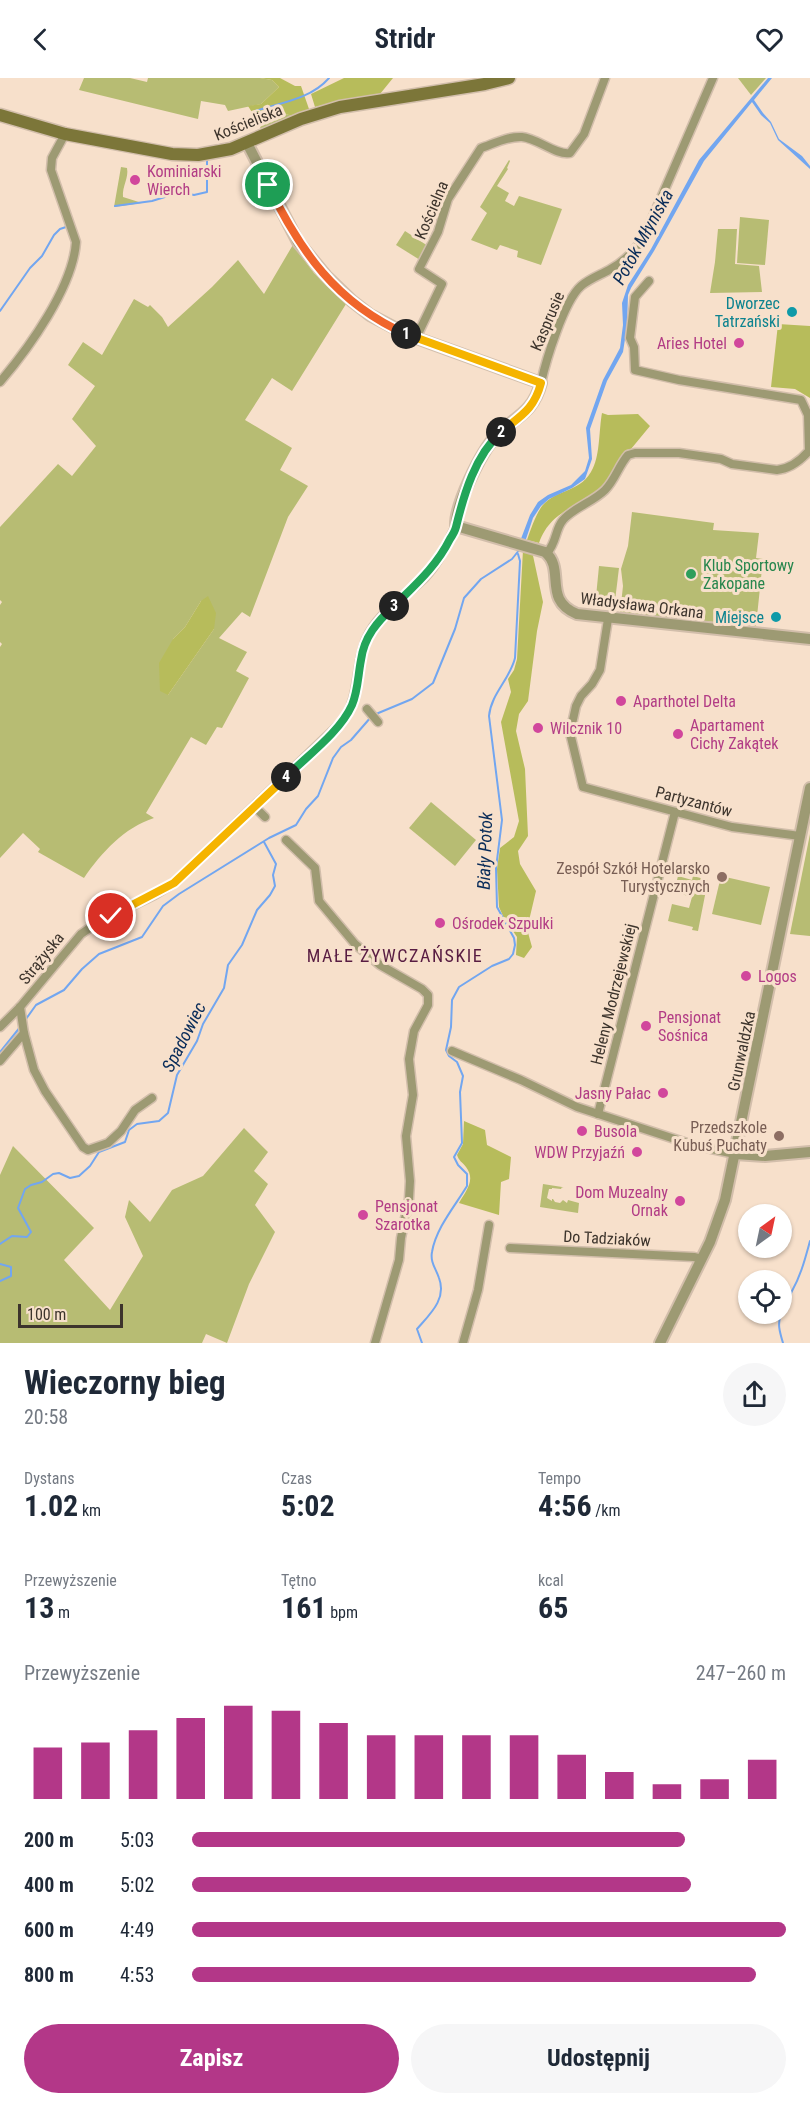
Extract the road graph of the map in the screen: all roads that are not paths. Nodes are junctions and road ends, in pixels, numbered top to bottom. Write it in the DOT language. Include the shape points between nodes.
graph roads {
  1 [pos="509,78"];
  2 [pos="605,78"];
  3 [pos="713,78"];
  4 [pos="0,115"];
  5 [pos="64,134"];
  6 [pos="247,143"];
  7 [pos="649,281"];
  8 [pos="416,338"];
  9 [pos="0,382"];
  10 [pos="541,383"];
  11 [pos="809,415"];
  12 [pos="456,526"];
  13 [pos="547,553"];
  14 [pos="608,619"];
  15 [pos="810,639"];
  16 [pos="367,709"];
  17 [pos="378,722"];
  18 [pos="810,788"];
  19 [pos="255,807"];
  20 [pos="675,812"];
  21 [pos="265,817"];
  22 [pos="800,836"];
  23 [pos="286,840"];
  24 [pos="174,883"];
  25 [pos="20,1007"];
  26 [pos="0,1027"];
  27 [pos="23,1027"];
  28 [pos="452,1051"];
  29 [pos="0,1061"];
  30 [pos="152,1098"];
  31 [pos="598,1113"];
  32 [pos="810,1152"];
  33 [pos="735,1154"];
  34 [pos="489,1225"];
  35 [pos="510,1248"];
  36 [pos="702,1260"];
  37 [pos="375,1343"];
  38 [pos="463,1343"];
  39 [pos="660,1343"];
  1 -- 6 [label="main road, Kościeliska" via="340,107"];
  2 -- 8 [label="street, Kościelna" via="584,134 570,153 519,136 481,148 448,199 438,232 419,269 442,284"];
  3 -- 10 [label="street, Kasprusie" via="645,235 623,261 575,292 549,352"];
  4 -- 5 [label="main road, Kościeliska"];
  5 -- 6 [label="main road, Kościeliska" via="183,155 214,153"];
  5 -- 9 [label="street" via="52,158 51,170 76,242 75,253 50,312"];
  6 -- 8 [label="street" via="291,230 320,270 364,311"];
  7 -- 11 [label="street" via="635,297 630,338 635,370 801,400"];
  8 -- 10 [label="street"];
  10 -- 12 [label="street, Kasprusie" via="530,408 499,434 484,454 466,489"];
  11 -- 13 [label="street" via="809,451 783,469 680,453 628,455 607,488 561,522"];
  12 -- 13 [label="street"];
  12 -- 19 [label="street, Kasprusie" via="429,572 369,634 355,697 343,721"];
  13 -- 14 [label="street, Władysława Orkana" via="553,562 555,590 562,604 576,614"];
  14 -- 15 [label="street, Władysława Orkana"];
  14 -- 20 [label="street, Partyzantów" via="600,670 576,706 570,734 583,787"];
  16 -- 17 [label="street"];
  18 -- 22 [label="street, Grunwaldzka"];
  19 -- 21 [label="street"];
  19 -- 24 [label="street, Kasprusie"];
  20 -- 22 [label="street, Partyzantów" via="732,827"];
  20 -- 31 [label="street, Heleny Modrzejewskiej"];
  22 -- 33 [label="street, Grunwaldzka"];
  23 -- 37 [label="street" via="315,868 320,901 355,944 428,995 428,1005 414,1031 409,1059 413,1095 406,1136 409,1199 398,1266"];
  24 -- 25 [label="street, Strążyska" via="81,934"];
  25 -- 26 [label="street, Strążyska"];
  25 -- 27 [label="street"];
  27 -- 29 [label="street"];
  27 -- 30 [label="street" via="34,1070 45,1091 88,1150 108,1143 122,1131 135,1110"];
  28 -- 31 [label="street"];
  31 -- 33 [label="street" via="693,1145"];
  32 -- 33 [label="street"];
  33 -- 36 [label="street, Grunwaldzka" via="723,1208"];
  34 -- 38 [label="street" via="478,1290"];
  35 -- 36 [label="street, Do Tadziaków"];
  36 -- 39 [label="street, Grunwaldzka"];
}
